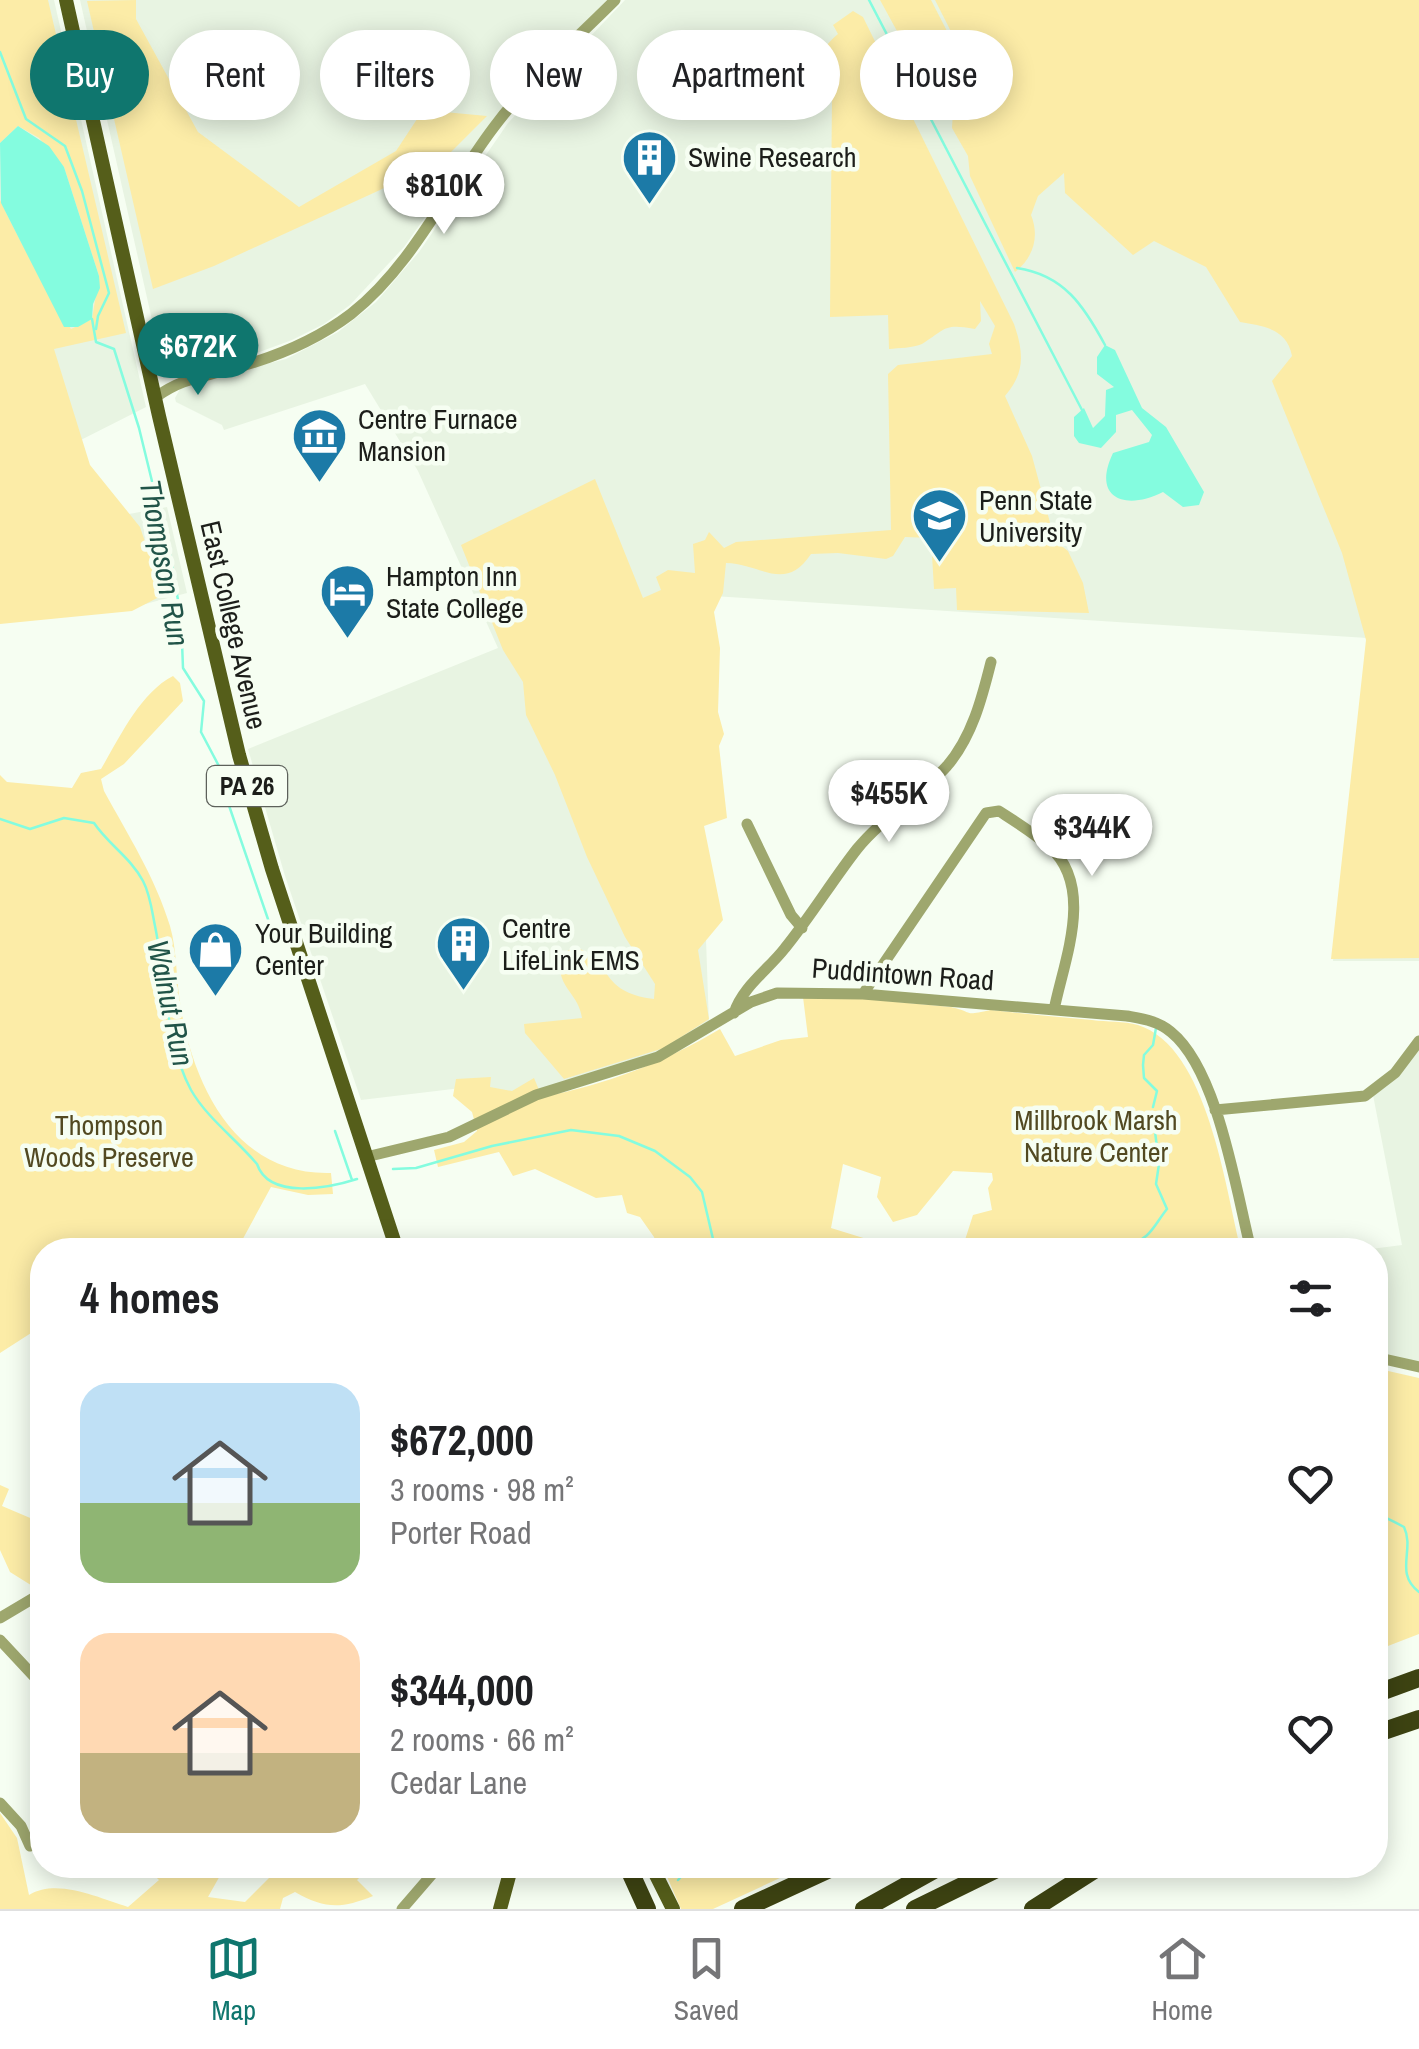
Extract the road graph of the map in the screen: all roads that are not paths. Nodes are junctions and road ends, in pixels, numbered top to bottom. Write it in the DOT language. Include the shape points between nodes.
graph roads {
  1 [pos="66,0"];
  2 [pos="616,0"];
  3 [pos="156,397"];
  4 [pos="991,662"];
  5 [pos="747,824"];
  6 [pos="802,928"];
  7 [pos="863,994"];
  8 [pos="1054,1010"];
  9 [pos="734,1013"];
  10 [pos="1419,1041"];
  11 [pos="1216,1110"];
  12 [pos="366,1157"];
  13 [pos="393,1238"];
  14 [pos="1248,1238"];
  15 [pos="1388,1360"];
  16 [pos="1419,1368"];
  17 [pos="30,1600"];
  18 [pos="0,1618"];
  19 [pos="0,1640"];
  20 [pos="30,1672"];
  21 [pos="1419,1678"];
  22 [pos="1388,1689"];
  23 [pos="1419,1715"];
  24 [pos="1388,1723"];
  25 [pos="1388,1728"];
  26 [pos="0,1803"];
  27 [pos="30,1846"];
  28 [pos="430,1878"];
  29 [pos="508,1878"];
  30 [pos="636,1878"];
  31 [pos="638,1878"];
  32 [pos="658,1878"];
  33 [pos="810,1878"];
  34 [pos="920,1878"];
  35 [pos="978,1878"];
  36 [pos="1082,1878"];
  37 [pos="402,1909"];
  38 [pos="500,1909"];
  39 [pos="648,1909"];
  40 [pos="656,1909"];
  41 [pos="673,1909"];
  42 [pos="743,1909"];
  43 [pos="864,1909"];
  44 [pos="915,1909"];
  45 [pos="1033,1909"];
  1 -- 3 [label="main road, East College Avenue / PA 26"];
  2 -- 3 [label="street" via="506,112 399,266 362,304 300,345 179,381"];
  3 -- 12 [label="main road, East College Avenue / PA 26" via="252,802"];
  4 -- 6 [label="street" via="982,700 948,765 856,850"];
  5 -- 6 [label="street"];
  6 -- 9 [label="street"];
  7 -- 8 [label="street, Puddintown Road"];
  7 -- 8 [label="street" via="986,813 998,810 1052,848 1071,879 1074,915"];
  7 -- 9 [label="street, Puddintown Road" via="777,994"];
  8 -- 11 [label="street, Puddintown Road" via="1127,1016 1167,1028 1184,1045"];
  9 -- 12 [label="street, Puddintown Road" via="658,1057 536,1095 449,1137"];
  10 -- 11 [label="street" via="1395,1073 1365,1096"];
  11 -- 14 [label="street, Puddintown Road"];
  12 -- 13 [label="main road, East College Avenue / PA 26"];
  15 -- 16 [label="street"];
  17 -- 18 [label="street"];
  19 -- 20 [label="street"];
  21 -- 22 [label="highway"];
  23 -- 24 [label="highway"];
  23 -- 25 [label="highway"];
  26 -- 27 [label="street"];
  28 -- 37 [label="street"];
  29 -- 38 [label="main road"];
  30 -- 39 [label="highway"];
  31 -- 40 [label="main road"];
  32 -- 41 [label="main road"];
  33 -- 42 [label="highway"];
  34 -- 43 [label="highway"];
  35 -- 44 [label="highway"];
  36 -- 45 [label="highway"];
}
